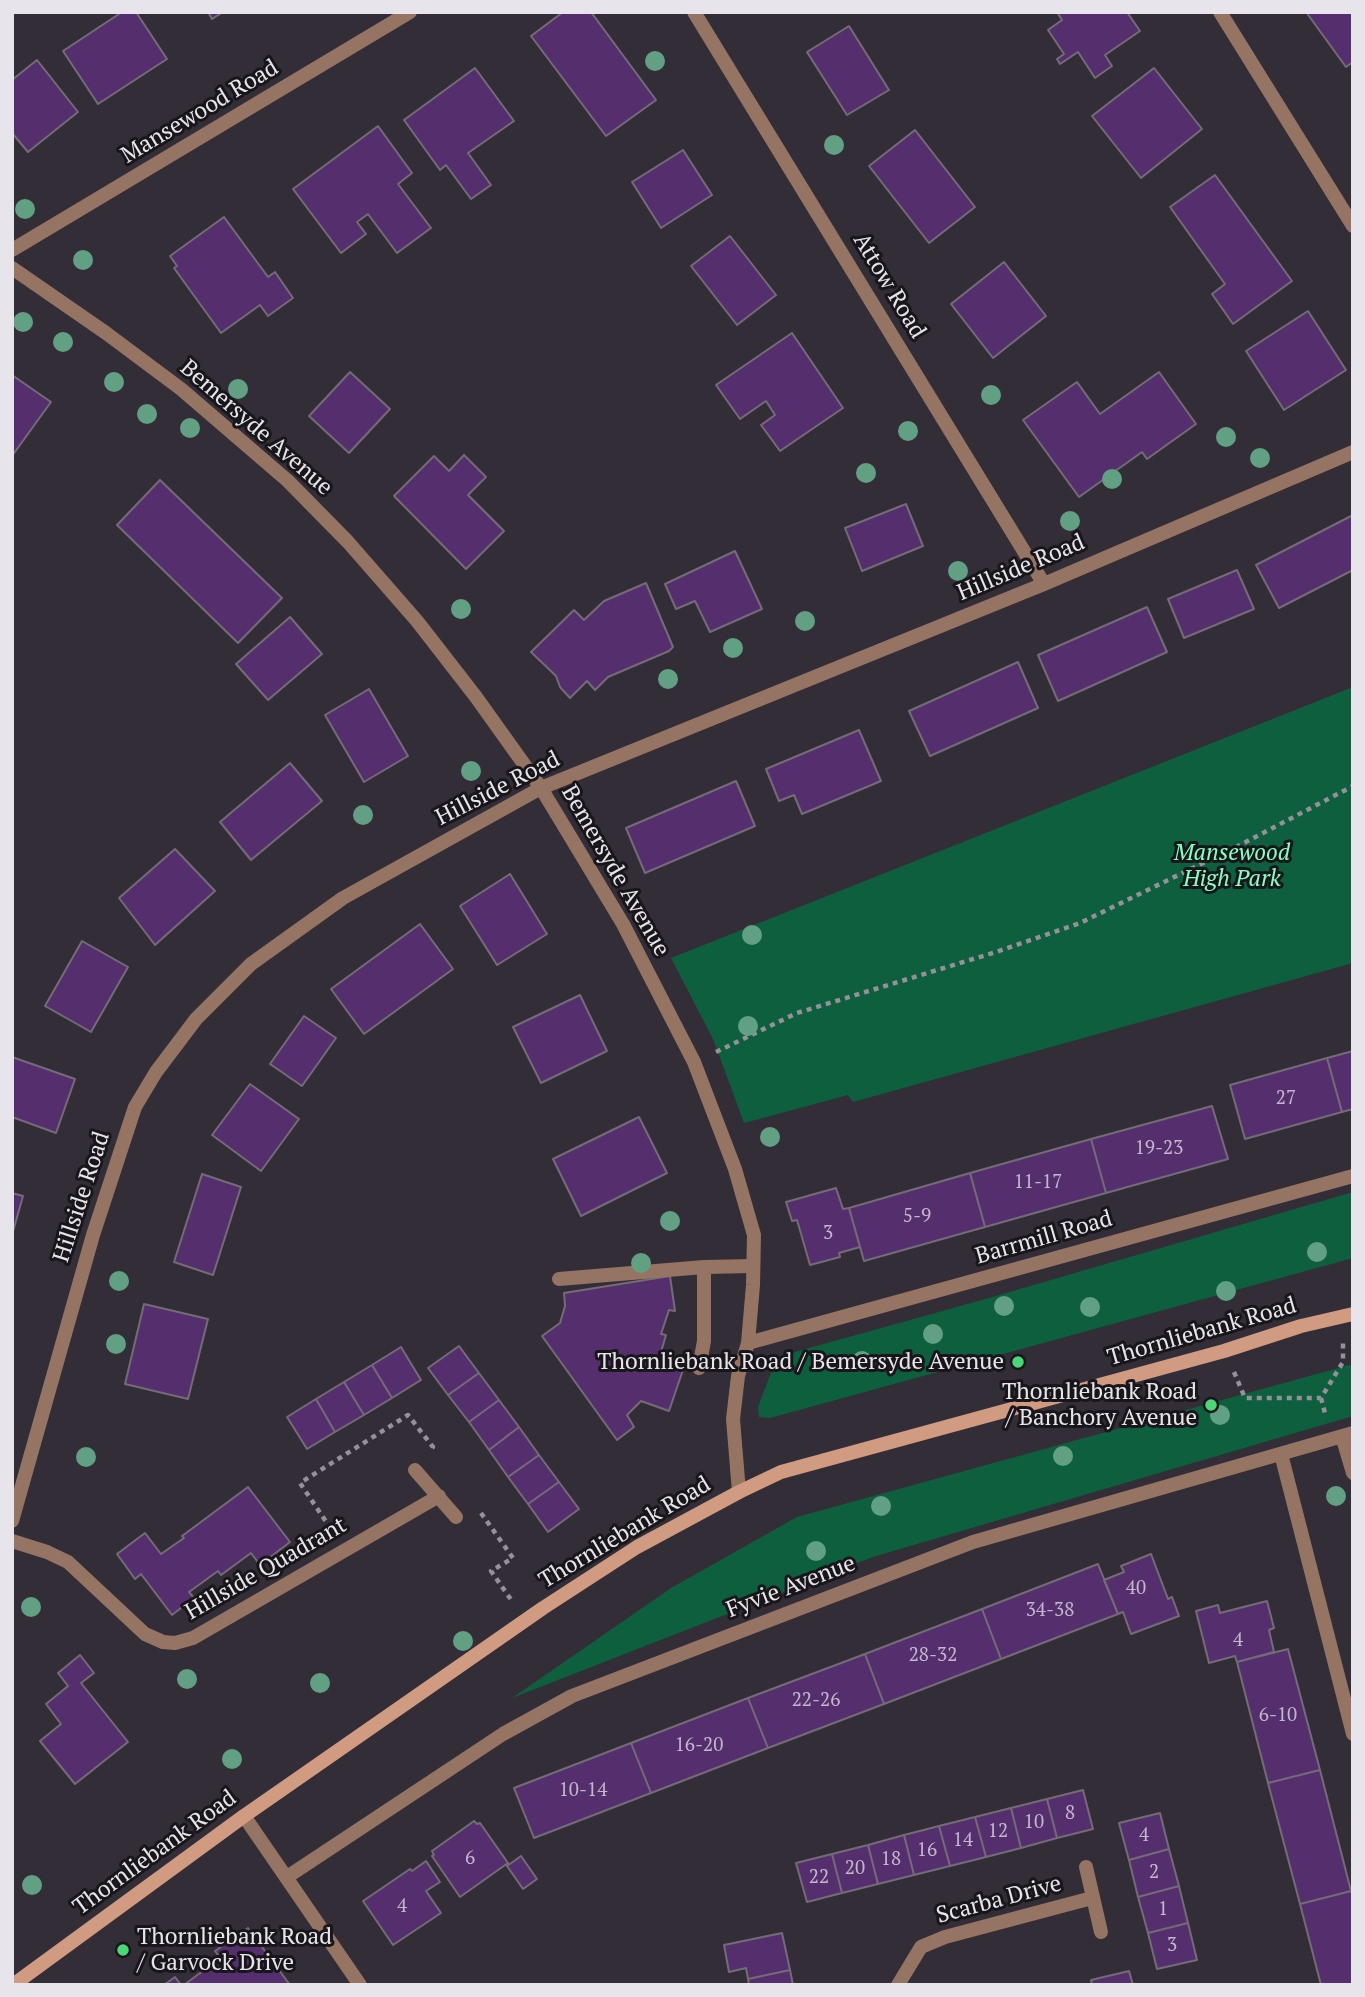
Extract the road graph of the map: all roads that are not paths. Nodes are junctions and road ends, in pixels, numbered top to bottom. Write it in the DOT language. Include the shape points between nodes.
graph roads {
  1 [pos="410,12"];
  2 [pos="694,12"];
  3 [pos="1220,12"];
  4 [pos="1353,226"];
  5 [pos="12,250"];
  6 [pos="12,268"];
  7 [pos="1353,452"];
  8 [pos="1044,584"];
  9 [pos="541,788"];
  10 [pos="1353,1176"];
  11 [pos="753,1266"];
  12 [pos="704,1268"];
  13 [pos="559,1279"];
  14 [pos="1348,1315"];
  15 [pos="748,1343"];
  16 [pos="699,1368"];
  17 [pos="1348,1434"];
  18 [pos="1281,1454"];
  19 [pos="415,1470"];
  20 [pos="1353,1473"];
  21 [pos="739,1492"];
  22 [pos="439,1496"];
  23 [pos="456,1517"];
  24 [pos="12,1521"];
  25 [pos="12,1541"];
  26 [pos="1353,1734"];
  27 [pos="244,1816"];
  28 [pos="1086,1867"];
  29 [pos="287,1877"];
  30 [pos="1091,1898"];
  31 [pos="1101,1932"];
  32 [pos="13,1985"];
  33 [pos="360,1985"];
  34 [pos="898,1985"];
  1 -- 5 [label="street, Mansewood Road"];
  2 -- 8 [label="street, Attow Road"];
  3 -- 4 [label="street"];
  6 -- 9 [label="street, Bemersyde Avenue" via="181,389 288,481 417,621"];
  7 -- 8 [label="street, Hillside Road"];
  8 -- 9 [label="street, Hillside Road"];
  9 -- 11 [label="street, Bemersyde Avenue" via="623,924 694,1062 736,1172 754,1236"];
  9 -- 24 [label="street, Hillside Road" via="343,898 251,964 196,1018 156,1072 135,1107 93,1235"];
  10 -- 15 [label="street, Barrmill Road"];
  11 -- 12 [label="street"];
  11 -- 15 [label="street, Bemersyde Avenue"];
  12 -- 13 [label="street"];
  12 -- 16 [label="street" via="704,1341"];
  14 -- 21 [label="main road, Thornliebank Road" via="780,1472"];
  15 -- 21 [label="street, Bemersyde Avenue" via="733,1419"];
  17 -- 18 [label="street, Fyvie Avenue"];
  17 -- 20 [label="street"];
  18 -- 26 [label="street"];
  18 -- 29 [label="street, Fyvie Avenue" via="972,1542 572,1696 503,1734"];
  19 -- 22 [label="street"];
  21 -- 27 [label="main road, Thornliebank Road" via="637,1547 525,1620"];
  22 -- 23 [label="street"];
  22 -- 25 [label="street, Hillside Quadrant" via="193,1638 175,1643 145,1634 68,1562"];
  27 -- 29 [label="street"];
  27 -- 32 [label="main road, Thornliebank Road"];
  28 -- 30 [label="street"];
  29 -- 33 [label="street"];
  30 -- 31 [label="street"];
  30 -- 34 [label="street, Scarba Drive" via="921,1947"];
}
